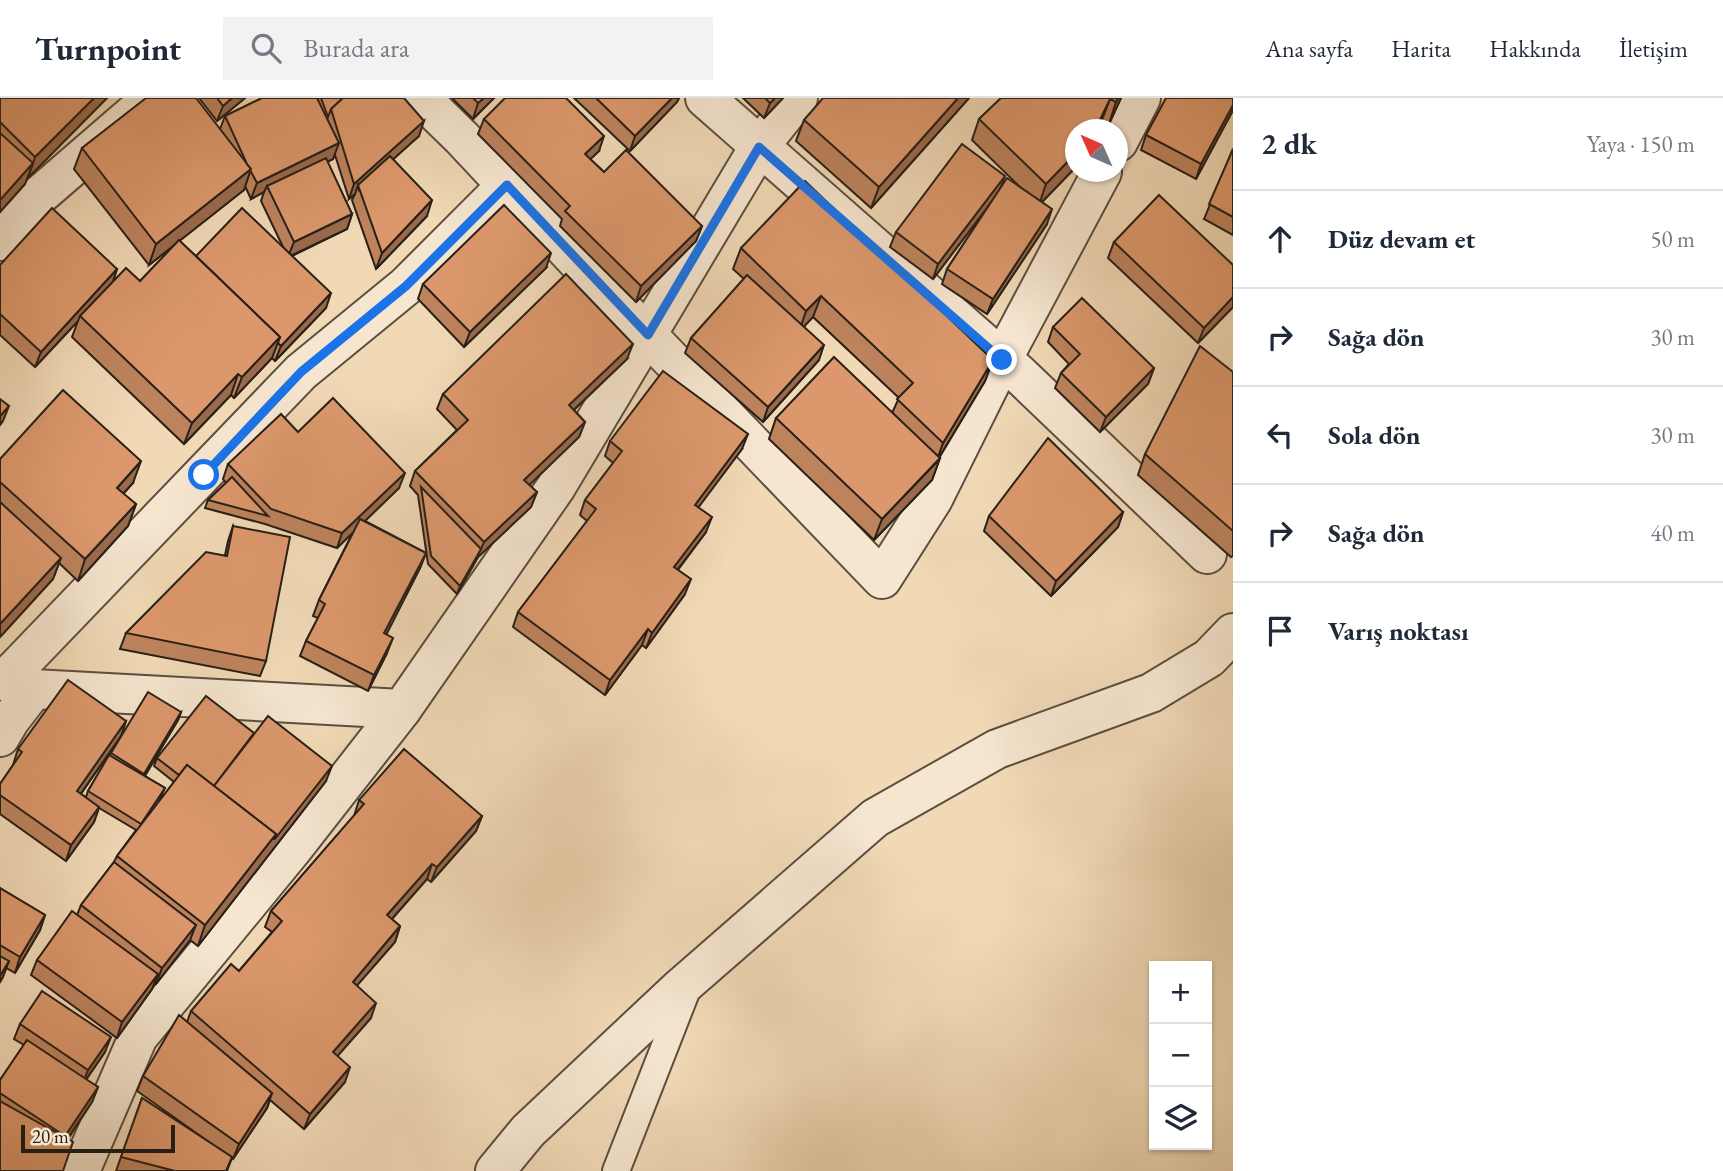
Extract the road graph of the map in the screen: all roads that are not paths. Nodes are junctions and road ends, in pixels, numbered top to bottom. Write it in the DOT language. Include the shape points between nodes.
graph roads {
  1 [pos="152,98"];
  2 [pos="421,98"];
  3 [pos="705,98"];
  4 [pos="798,98"];
  5 [pos="1141,98"];
  6 [pos="1128,123"];
  7 [pos="759,147"];
  8 [pos="1097,182"];
  9 [pos="507,185"];
  10 [pos="0,241"];
  11 [pos="648,335"];
  12 [pos="1002,360"];
  13 [pos="1207,554"];
  14 [pos="1233,633"];
  15 [pos="13,683"];
  16 [pos="402,709"];
  17 [pos="0,737"];
  18 [pos="691,979"];
  19 [pos="80,1171"];
  20 [pos="495,1171"];
  21 [pos="615,1171"];
  1 -- 10 [label="street" via="34,200"];
  2 -- 9 [label="street"];
  3 -- 7 [label="street"];
  4 -- 7 [label="street"];
  5 -- 6 [label="street"];
  7 -- 11 [label="street"];
  7 -- 12 [label="street"];
  8 -- 12 [label="street"];
  9 -- 11 [label="street"];
  9 -- 15 [label="street" via="406,286 301,372"];
  11 -- 12 [label="street" via="883,579 933,499"];
  11 -- 16 [label="street" via="556,487"];
  12 -- 13 [label="street"];
  14 -- 18 [label="street" via="1209,659 1152,693 997,749 875,818"];
  15 -- 16 [label="street"];
  15 -- 17 [label="street" via="10,720"];
  16 -- 19 [label="street" via="138,1037"];
  18 -- 20 [label="street" via="528,1131"];
  18 -- 21 [label="lane"];
}
